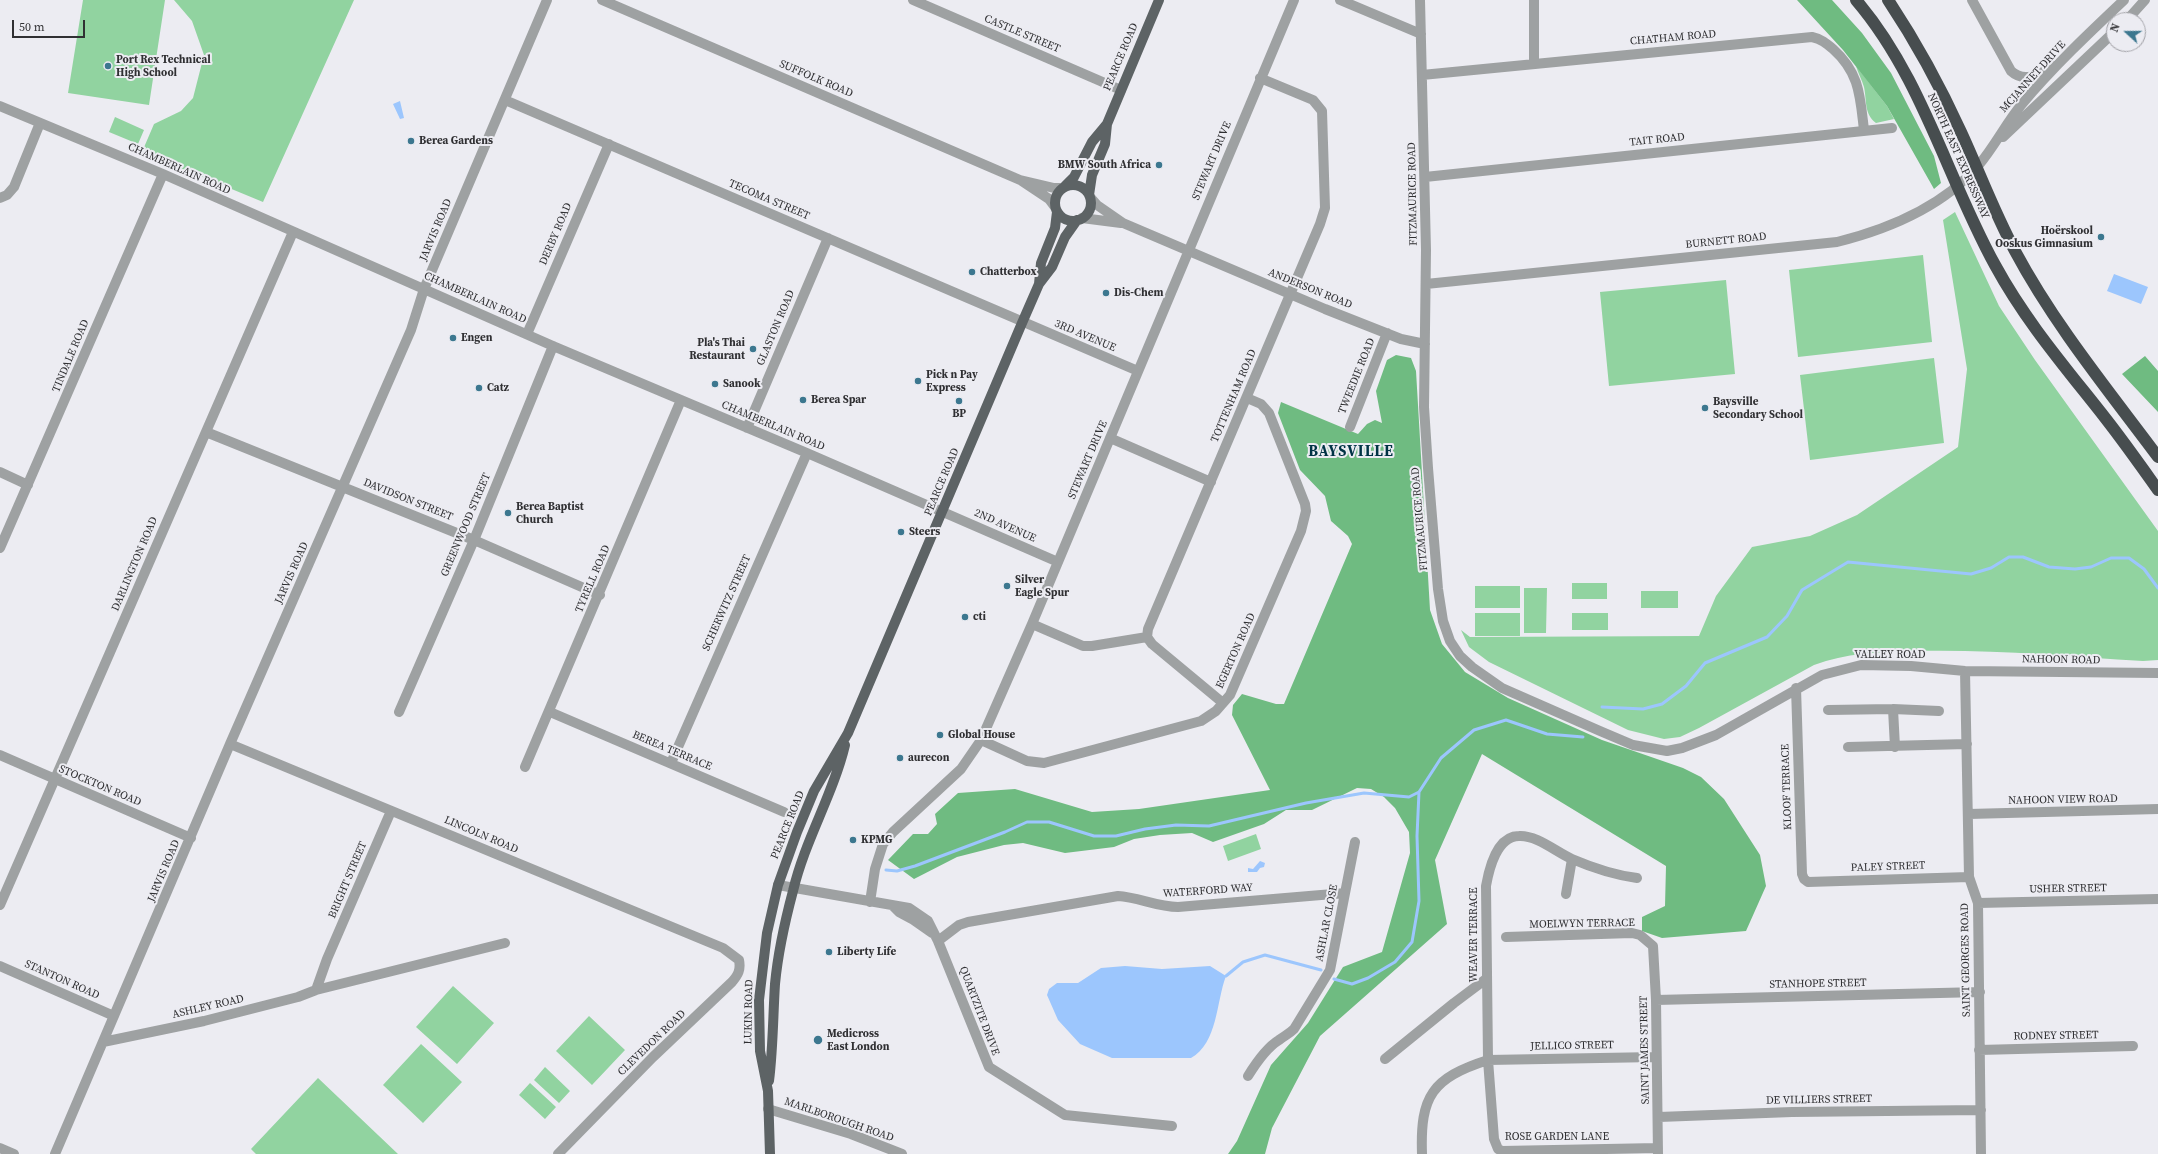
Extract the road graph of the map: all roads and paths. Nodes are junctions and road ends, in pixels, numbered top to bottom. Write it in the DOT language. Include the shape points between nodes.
graph roads {
  1 [pos="547,0"];
  2 [pos="602,0"];
  3 [pos="913,0"];
  4 [pos="1159,0"];
  5 [pos="1294,0"];
  6 [pos="1340,0"];
  7 [pos="1420,0"];
  8 [pos="1534,0"];
  9 [pos="1856,0"];
  10 [pos="1888,0"];
  11 [pos="1972,0"];
  12 [pos="2124,0"];
  13 [pos="2145,0"];
  14 [pos="2134,12"];
  15 [pos="1421,34"];
  16 [pos="2106,40"];
  17 [pos="1534,63"];
  18 [pos="2059,64"];
  19 [pos="1422,75"];
  20 [pos="2066,77"];
  21 [pos="1260,78"];
  22 [pos="2037,88"];
  23 [pos="1121,90"];
  24 [pos="505,100"];
  25 [pos="0,106"];
  26 [pos="40,123"];
  27 [pos="1107,124"];
  28 [pos="1892,128"];
  29 [pos="1864,130"];
  30 [pos="608,144"];
  31 [pos="1996,144"];
  32 [pos="163,174"];
  33 [pos="1425,177"];
  34 [pos="1020,180"];
  35 [pos="1064,187"];
  36 [pos="1089,196"];
  37 [pos="0,198"];
  38 [pos="1056,209"];
  39 [pos="1080,219"];
  40 [pos="1123,223"];
  41 [pos="293,232"];
  42 [pos="828,238"];
  43 [pos="1188,251"];
  44 [pos="1038,284"];
  45 [pos="1426,284"];
  46 [pos="424,289"];
  47 [pos="1290,294"];
  48 [pos="1022,323"];
  49 [pos="1387,333"];
  50 [pos="527,334"];
  51 [pos="1425,344"];
  52 [pos="553,346"];
  53 [pos="1138,372"];
  54 [pos="1247,398"];
  55 [pos="681,400"];
  56 [pos="1350,427"];
  57 [pos="747,428"];
  58 [pos="206,432"];
  59 [pos="1110,438"];
  60 [pos="807,453"];
  61 [pos="2158,457"];
  62 [pos="0,472"];
  63 [pos="1211,482"];
  64 [pos="28,485"];
  65 [pos="344,487"];
  66 [pos="2158,490"];
  67 [pos="942,512"];
  68 [pos="474,540"];
  69 [pos="0,548"];
  70 [pos="1058,562"];
  71 [pos="600,595"];
  72 [pos="1032,624"];
  73 [pos="1147,637"];
  74 [pos="1965,671"];
  75 [pos="2158,673"];
  76 [pos="1796,688"];
  77 [pos="1223,703"];
  78 [pos="1893,709"];
  79 [pos="1828,710"];
  80 [pos="1939,711"];
  81 [pos="399,712"];
  82 [pos="550,712"];
  83 [pos="848,733"];
  84 [pos="981,740"];
  85 [pos="230,744"];
  86 [pos="1967,744"];
  87 [pos="1848,747"];
  88 [pos="1895,747"];
  89 [pos="0,756"];
  90 [pos="671,763"];
  91 [pos="525,767"];
  92 [pos="54,780"];
  93 [pos="2158,809"];
  94 [pos="391,811"];
  95 [pos="784,812"];
  96 [pos="1969,814"];
  97 [pos="191,838"];
  98 [pos="1354,842"];
  99 [pos="1572,859"];
  100 [pos="1970,877"];
  101 [pos="1637,878"];
  102 [pos="1808,882"];
  103 [pos="778,885"];
  104 [pos="793,889"];
  105 [pos="1345,893"];
  106 [pos="1566,894"];
  107 [pos="2158,899"];
  108 [pos="870,902"];
  109 [pos="1978,903"];
  110 [pos="0,905"];
  111 [pos="767,933"];
  112 [pos="783,934"];
  113 [pos="1506,937"];
  114 [pos="937,938"];
  115 [pos="504,943"];
  116 [pos="1653,946"];
  117 [pos="722,948"];
  118 [pos="0,966"];
  119 [pos="1486,979"];
  120 [pos="316,990"];
  121 [pos="1980,992"];
  122 [pos="1656,1000"];
  123 [pos="114,1016"];
  124 [pos="103,1042"];
  125 [pos="2133,1046"];
  126 [pos="1979,1050"];
  127 [pos="1656,1057"];
  128 [pos="1385,1059"];
  129 [pos="1488,1060"];
  130 [pos="1248,1076"];
  131 [pos="768,1091"];
  132 [pos="768,1109"];
  133 [pos="1981,1110"];
  134 [pos="1658,1117"];
  135 [pos="1172,1126"];
  136 [pos="0,1148"];
  137 [pos="1658,1151"];
  138 [pos="14,1154"];
  139 [pos="55,1154"];
  140 [pos="558,1154"];
  141 [pos="770,1154"];
  142 [pos="902,1154"];
  143 [pos="1422,1154"];
  144 [pos="1981,1154"];
  1 -- 24 [label="street, JARVIS ROAD"];
  2 -- 34 [label="street, SUFFOLK ROAD"];
  3 -- 23 [label="street, CASTLE STREET"];
  4 -- 23 [label="main road, PEARCE ROAD"];
  5 -- 21 [label="street, STEWART DRIVE"];
  6 -- 15 [label="street"];
  7 -- 15 [label="street, FITZMAURICE ROAD"];
  8 -- 17 [label="street"];
  9 -- 66 [label="highway, NORTH EAST EXPRESSWAY" via="1903,69 1976,227 2013,298 2041,339"];
  10 -- 61 [label="highway, NORTH EAST EXPRESSWAY" via="1915,41 1933,75 2015,251 2051,312"];
  11 -- 18 [label="street" via="2016,76 2032,76"];
  12 -- 18 [label="street, MCJANNET DRIVE"];
  13 -- 14 [label="street"];
  15 -- 19 [label="street, FITZMAURICE ROAD"];
  16 -- 20 [label="street, MCJANNET DRIVE"];
  17 -- 19 [label="street, CHATHAM ROAD"];
  17 -- 29 [label="street, CHATHAM ROAD" via="1812,37 1824,41 1838,53 1856,78"];
  18 -- 22 [label="street, MCJANNET DRIVE"];
  19 -- 33 [label="street, FITZMAURICE ROAD"];
  20 -- 22 [label="street" via="2058,76"];
  20 -- 31 [label="street, MCJANNET DRIVE"];
  21 -- 43 [label="street, STEWART DRIVE"];
  21 -- 47 [label="street, TOTTENHAM ROAD" via="1313,100 1322,111 1325,208"];
  22 -- 31 [label="street, MCJANNET DRIVE" via="2014,114"];
  23 -- 27 [label="main road, PEARCE ROAD"];
  24 -- 30 [label="street, TECOMA STREET"];
  24 -- 46 [label="street, JARVIS ROAD"];
  25 -- 26 [label="street, CHAMBERLAIN ROAD"];
  26 -- 32 [label="street, CHAMBERLAIN ROAD"];
  26 -- 37 [label="street" via="14,187"];
  27 -- 35 [label="main road, PEARCE ROAD" via="1092,142 1074,177"];
  27 -- 36 [label="main road, PEARCE ROAD" via="1105,144 1092,175"];
  28 -- 29 [label="street, TAIT ROAD"];
  29 -- 33 [label="street, TAIT ROAD"];
  30 -- 42 [label="street, TECOMA STREET"];
  30 -- 50 [label="street, DERBY ROAD"];
  31 -- 45 [label="street, BURNETT ROAD" via="1965,179 1938,200 1892,224 1837,242"];
  32 -- 41 [label="street, CHAMBERLAIN ROAD"];
  32 -- 64 [label="street, TINDALE ROAD"];
  33 -- 45 [label="street, FITZMAURICE ROAD"];
  34 -- 35 [label="street, SUFFOLK ROAD" via="1054,188"];
  34 -- 38 [label="street, SUFFOLK ROAD" via="1049,199"];
  35 -- 36 [label="main road" via="1079,186"];
  35 -- 38 [label="main road, PEARCE ROAD" via="1056,195"];
  36 -- 39 [label="main road, PEARCE ROAD" via="1089,210"];
  36 -- 40 [label="street" via="1097,205"];
  38 -- 39 [label="main road" via="1068,220"];
  38 -- 44 [label="main road, PEARCE ROAD" via="1055,228 1041,263"];
  39 -- 40 [label="street"];
  39 -- 44 [label="main road, PEARCE ROAD" via="1065,237 1052,267"];
  40 -- 43 [label="street, ANDERSON ROAD"];
  41 -- 46 [label="street, CHAMBERLAIN ROAD"];
  41 -- 58 [label="street, DARLINGTON ROAD"];
  42 -- 48 [label="street, TECOMA STREET"];
  42 -- 57 [label="street, GLASTON ROAD"];
  43 -- 47 [label="street, ANDERSON ROAD"];
  43 -- 53 [label="street, STEWART DRIVE"];
  44 -- 48 [label="main road, PEARCE ROAD"];
  45 -- 51 [label="street, FITZMAURICE ROAD"];
  46 -- 50 [label="street, CHAMBERLAIN ROAD"];
  46 -- 65 [label="street, JARVIS ROAD" via="411,330"];
  47 -- 49 [label="street, ANDERSON ROAD"];
  47 -- 54 [label="street, TOTTENHAM ROAD"];
  48 -- 53 [label="street, 3RD AVENUE"];
  48 -- 67 [label="main road, PEARCE ROAD"];
  49 -- 51 [label="street, ANDERSON ROAD"];
  49 -- 56 [label="street, TWEEDIE ROAD"];
  50 -- 52 [label="street, CHAMBERLAIN ROAD"];
  51 -- 76 [label="street, FITZMAURICE ROAD" via="1424,407 1438,589 1443,621 1450,641 1460,656 1502,688 1632,745 1667,751 1716,735"];
  52 -- 55 [label="street, CHAMBERLAIN ROAD"];
  52 -- 68 [label="street, GREENWOOD STREET"];
  53 -- 59 [label="street, STEWART DRIVE"];
  54 -- 63 [label="street, TOTTENHAM ROAD"];
  54 -- 77 [label="street, EGERTON ROAD" via="1261,404 1269,413 1306,511 1302,531 1241,673"];
  55 -- 57 [label="street, CHAMBERLAIN ROAD"];
  55 -- 71 [label="street, TYRELL ROAD"];
  57 -- 60 [label="street, CHAMBERLAIN ROAD"];
  58 -- 65 [label="street, DAVIDSON STREET"];
  58 -- 92 [label="street, DARLINGTON ROAD"];
  59 -- 63 [label="street"];
  59 -- 70 [label="street, STEWART DRIVE"];
  60 -- 67 [label="street, CHAMBERLAIN ROAD"];
  60 -- 90 [label="street, SCHERWITZ STREET"];
  62 -- 64 [label="street"];
  63 -- 73 [label="street, TOTTENHAM ROAD"];
  64 -- 69 [label="street, TINDALE ROAD"];
  65 -- 68 [label="street, DAVIDSON STREET"];
  65 -- 85 [label="street, JARVIS ROAD"];
  67 -- 70 [label="street, 2ND AVENUE"];
  67 -- 83 [label="main road, PEARCE ROAD"];
  68 -- 71 [label="street, DAVIDSON STREET"];
  68 -- 81 [label="street, GREENWOOD STREET"];
  70 -- 72 [label="street, STEWART DRIVE"];
  71 -- 82 [label="street, TYRELL ROAD"];
  72 -- 73 [label="street" via="1083,646"];
  72 -- 84 [label="street, STEWART DRIVE"];
  73 -- 77 [label="street" via="1152,644"];
  74 -- 75 [label="street, NAHOON ROAD"];
  74 -- 76 [label="street, VALLEY ROAD" via="1861,665 1822,676"];
  74 -- 86 [label="street, SAINT GEORGES ROAD"];
  76 -- 102 [label="street, KLOOF TERRACE" via="1802,874"];
  77 -- 84 [label="street, EGERTON ROAD" via="1201,721 1044,764 1027,761"];
  78 -- 79 [label="street"];
  78 -- 80 [label="street"];
  78 -- 88 [label="street"];
  82 -- 90 [label="street, BEREA TERRACE"];
  82 -- 91 [label="street, TYRELL ROAD"];
  83 -- 103 [label="main road, PEARCE ROAD" via="814,791"];
  83 -- 104 [label="main road, PEARCE ROAD" via="840,766"];
  84 -- 108 [label="street, STEWART DRIVE" via="962,769 883,844 875,869"];
  85 -- 94 [label="street, LINCOLN ROAD"];
  85 -- 97 [label="street, JARVIS ROAD"];
  86 -- 88 [label="street"];
  86 -- 96 [label="street, SAINT GEORGES ROAD"];
  87 -- 88 [label="street"];
  89 -- 92 [label="street, STOCKTON ROAD"];
  90 -- 95 [label="street, BEREA TERRACE"];
  92 -- 97 [label="street, STOCKTON ROAD"];
  92 -- 110 [label="street, DARLINGTON ROAD"];
  93 -- 96 [label="street, NAHOON VIEW ROAD"];
  94 -- 117 [label="street, LINCOLN ROAD"];
  94 -- 120 [label="street, BRIGHT STREET"];
  96 -- 100 [label="street, SAINT GEORGES ROAD"];
  97 -- 123 [label="street, JARVIS ROAD"];
  98 -- 105 [label="street, ASHLAR CLOSE"];
  99 -- 101 [label="street, WEAVER TERRACE" via="1615,875"];
  99 -- 106 [label="street"];
  99 -- 119 [label="street, WEAVER TERRACE" via="1530,838 1510,838 1502,845 1488,872 1486,886"];
  100 -- 102 [label="street, PALEY STREET"];
  100 -- 109 [label="street, SAINT GEORGES ROAD"];
  103 -- 104 [label="street, QUARTZITE DRIVE"];
  103 -- 111 [label="main road, PEARCE ROAD"];
  104 -- 108 [label="street, QUARTZITE DRIVE"];
  104 -- 112 [label="main road, PEARCE ROAD"];
  105 -- 114 [label="street, WATERFORD WAY" via="1178,907 1156,906 1118,896 968,922"];
  105 -- 130 [label="street, ASHLAR CLOSE" via="1330,970 1294,1029 1262,1056"];
  107 -- 109 [label="street, USHER STREET"];
  108 -- 114 [label="street, QUARTZITE DRIVE" via="901,905 915,910 928,922"];
  109 -- 121 [label="street, SAINT GEORGES ROAD"];
  111 -- 131 [label="main road, LUKIN ROAD" via="759,1000 760,1051"];
  112 -- 131 [label="main road, LUKIN ROAD" via="776,982 773,1051"];
  113 -- 116 [label="street, MOELWYN TERRACE" via="1632,933 1640,935"];
  114 -- 135 [label="street, QUARTZITE DRIVE" via="989,1067 1064,1115"];
  115 -- 120 [label="street, ASHLEY ROAD"];
  116 -- 122 [label="street, SAINT JAMES STREET"];
  117 -- 140 [label="street, CLEVEDON ROAD" via="739,960 741,967 732,982"];
  118 -- 123 [label="street, STANTON ROAD"];
  119 -- 128 [label="street"];
  119 -- 129 [label="street, WEAVER TERRACE"];
  120 -- 124 [label="street, ASHLEY ROAD" via="211,1019"];
  121 -- 122 [label="street, STANHOPE STREET"];
  121 -- 126 [label="street, SAINT GEORGES ROAD"];
  122 -- 127 [label="street, SAINT JAMES STREET"];
  123 -- 124 [label="street, JARVIS ROAD"];
  124 -- 139 [label="street, JARVIS ROAD"];
  125 -- 126 [label="street, RODNEY STREET"];
  126 -- 133 [label="street, SAINT GEORGES ROAD"];
  127 -- 129 [label="street, JELLICO STREET"];
  127 -- 134 [label="street, SAINT JAMES STREET"];
  129 -- 137 [label="street, ROSE GARDEN LANE" via="1494,1139 1498,1149"];
  129 -- 143 [label="street, JELLICO STREET" via="1466,1067 1432,1094 1423,1112"];
  131 -- 132 [label="main road, LUKIN ROAD"];
  132 -- 141 [label="main road, LUKIN ROAD"];
  132 -- 142 [label="street, MARLBOROUGH ROAD" via="851,1134"];
  133 -- 134 [label="street, DE VILLIERS STREET" via="1792,1112"];
  133 -- 144 [label="street, SAINT GEORGES ROAD"];
  134 -- 137 [label="street, SAINT JAMES STREET"];
  136 -- 138 [label="street"];
}
